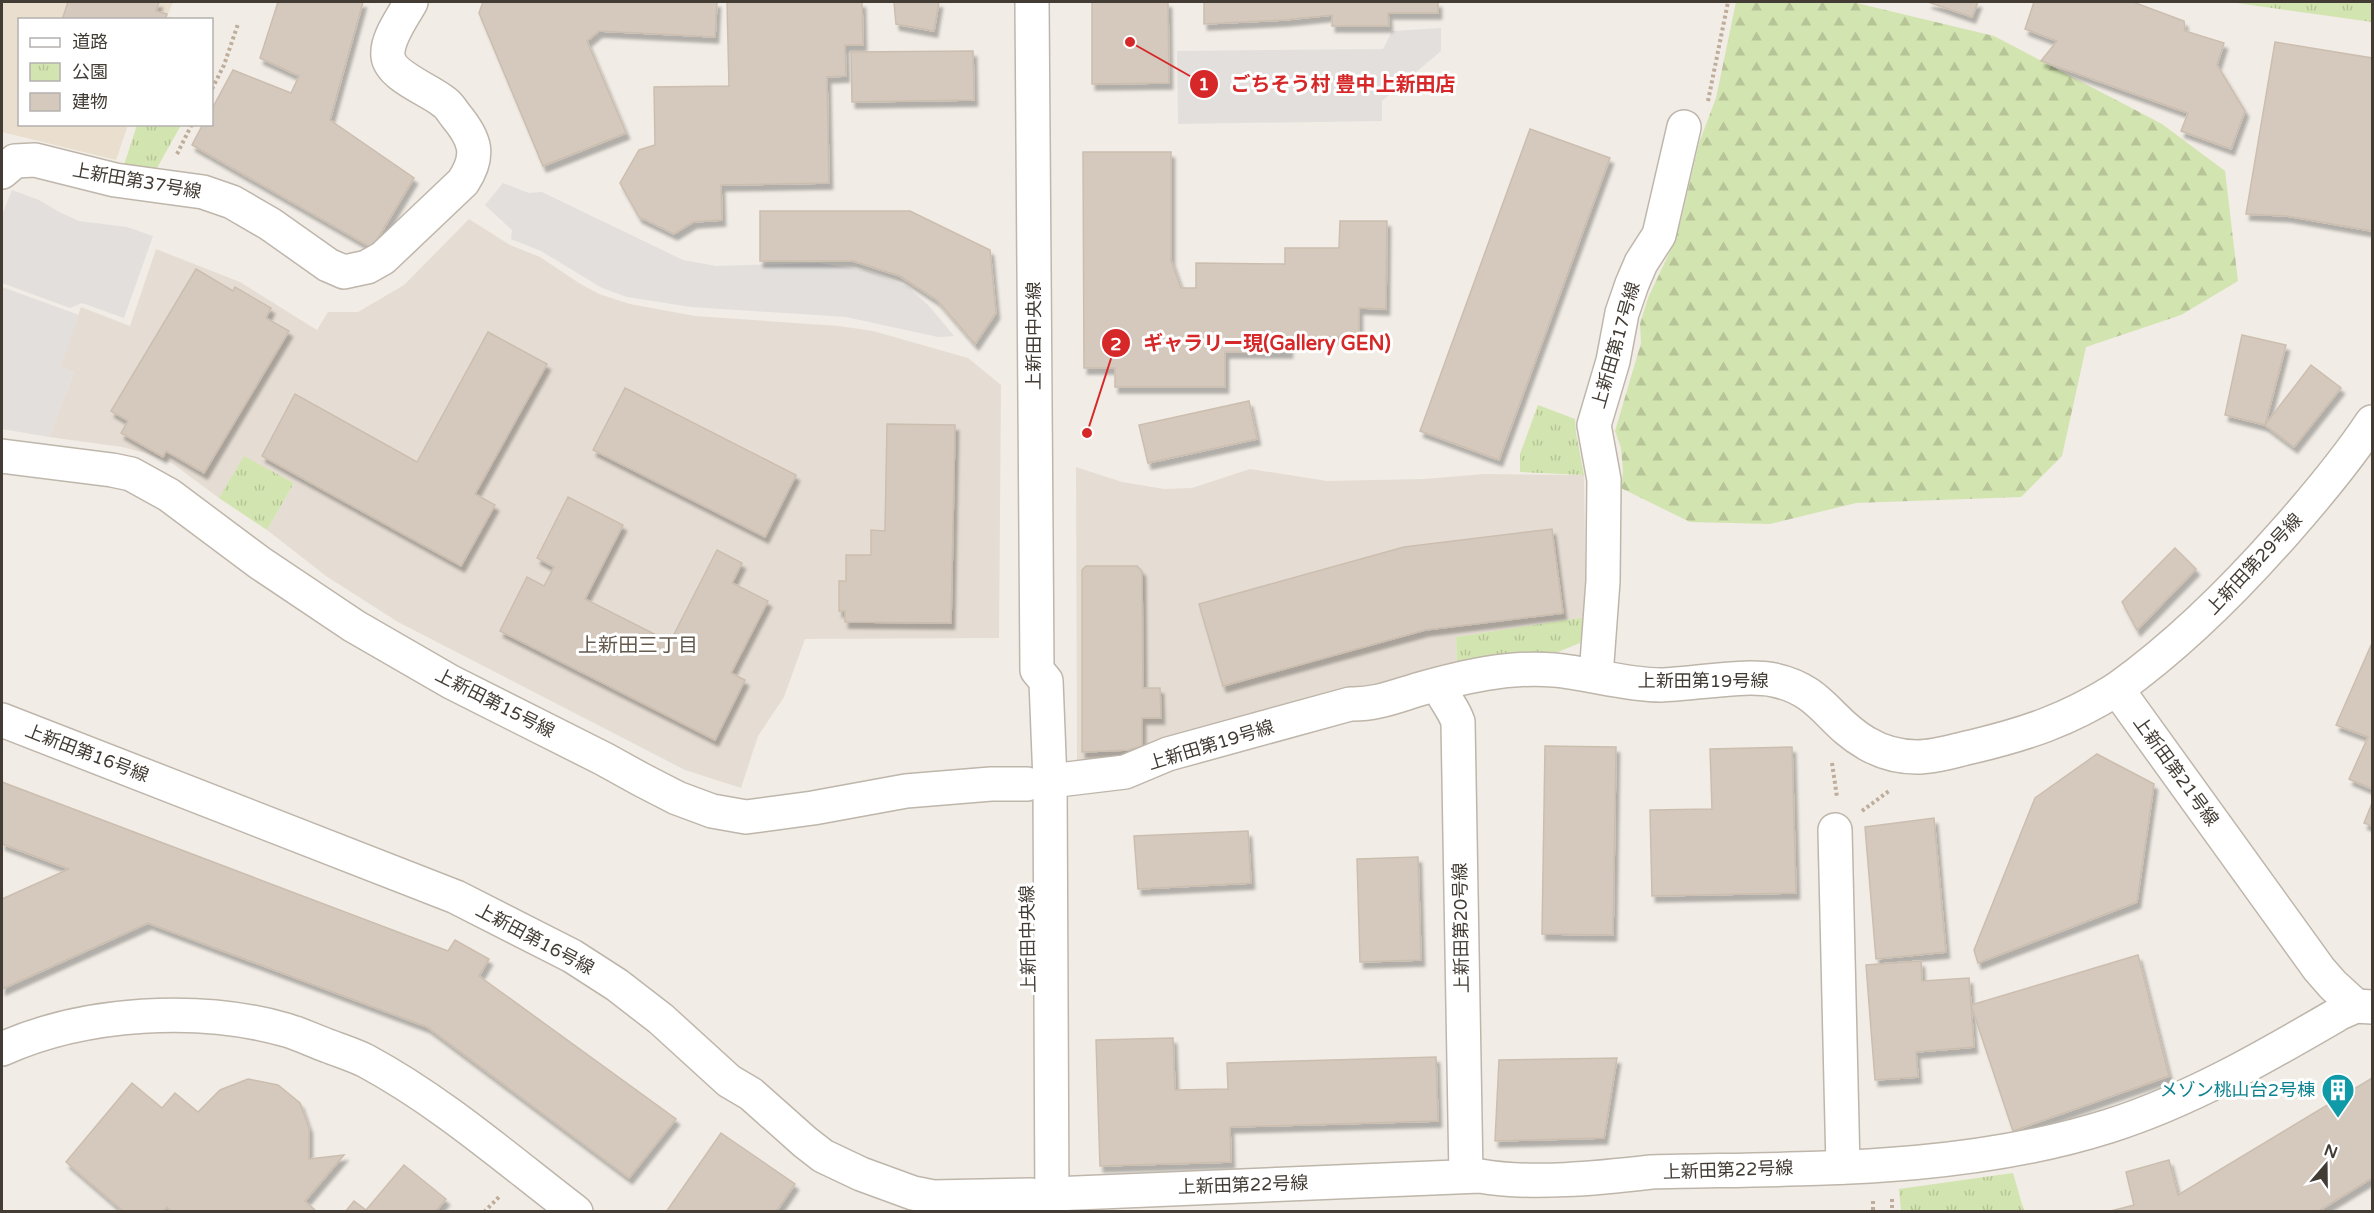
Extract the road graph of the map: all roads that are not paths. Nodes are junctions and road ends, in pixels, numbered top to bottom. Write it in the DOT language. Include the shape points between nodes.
graph roads {
  1 [pos="411,2"];
  2 [pos="1032,2"];
  3 [pos="1684,127"];
  4 [pos="2,172"];
  5 [pos="2373,422"];
  6 [pos="2,456"];
  7 [pos="1596,676"];
  8 [pos="1439,685"];
  9 [pos="2116,689"];
  10 [pos="2,720"];
  11 [pos="1038,782"];
  12 [pos="1835,830"];
  13 [pos="2364,1006"];
  14 [pos="2,1049"];
  15 [pos="1843,1167"];
  16 [pos="1466,1176"];
  17 [pos="1042,1203"];
  18 [pos="576,1212"];
  1 -- 4 [label="street, 上新田第37号線" via="390,45 390,63 409,81 445,102 466,127 474,155 463,182 383,258 367,267 344,272 328,265 270,224 232,202 203,192 116,180 35,160 15,161"];
  2 -- 11 [label="street, 上新田中央線" via="1037,670 1026,682"];
  3 -- 7 [label="street, 上新田第17号線" via="1659,235 1641,263 1622,313 1594,425 1604,480 1603,581"];
  5 -- 9 [label="street, 上新田第29号線" via="2309,505 2240,583 2168,651"];
  6 -- 11 [label="street, 上新田第15号線" via="112,470 138,478 169,495 354,626 451,682 677,798 712,811 746,817 906,791"];
  7 -- 8 [label="street, 上新田第19号線" via="1521,670 1487,673"];
  7 -- 9 [label="street, 上新田第19号線" via="1660,685 1771,679 1814,696 1848,731 1881,751 1918,757 2051,725"];
  8 -- 11 [label="street, 上新田第19号線" via="1370,705 1350,704 1168,754 1125,772"];
  8 -- 16 [label="street, 上新田第20号線" via="1458,722"];
  9 -- 13 [label="street, 上新田第21号線" via="2319,969 2333,986"];
  10 -- 17 [label="street, 上新田第16号線" via="456,897 572,956 618,984 805,1142 861,1174 933,1197"];
  11 -- 17 [label="street, 上新田中央線"];
  12 -- 15 [label="street"];
  13 -- 15 [label="street, 上新田第22号線" via="2199,1091 2109,1126 2057,1141 1982,1155"];
  14 -- 18 [label="street" via="72,1026 159,1015 245,1021 287,1030 364,1060 416,1091"];
  15 -- 16 [label="street, 上新田第22号線" via="1505,1180"];
  16 -- 17 [label="street, 上新田第22号線"];
}
